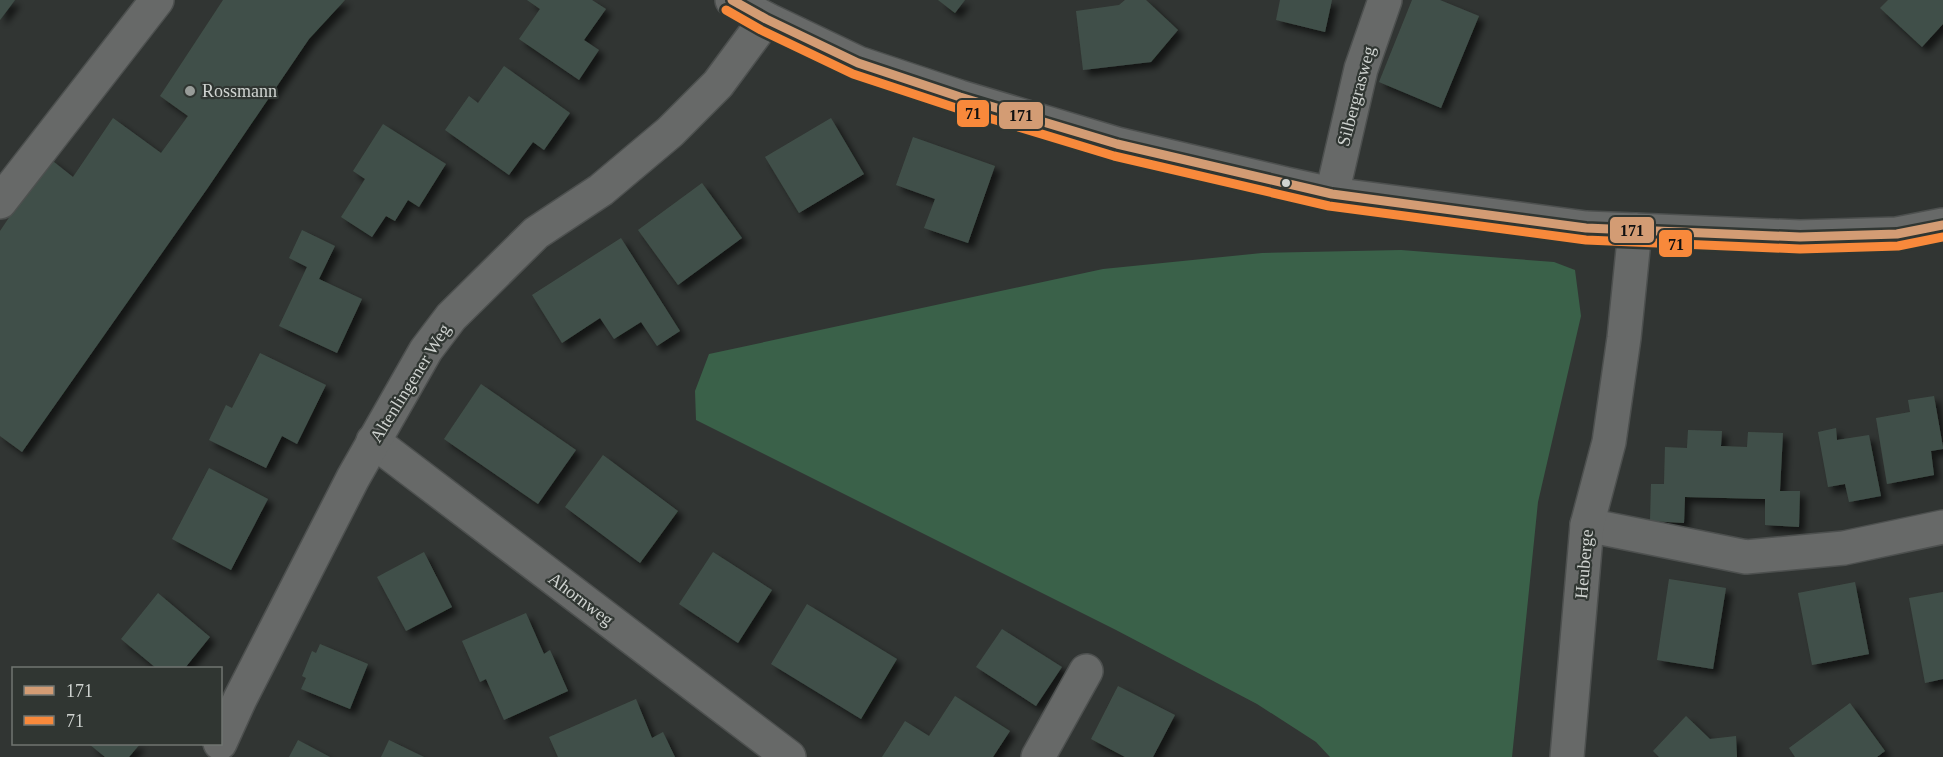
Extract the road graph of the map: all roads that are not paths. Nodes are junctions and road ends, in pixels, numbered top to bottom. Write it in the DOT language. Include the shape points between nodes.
graph roads {
  1 [pos="157,0"];
  2 [pos="732,0"];
  3 [pos="1384,0"];
  4 [pos="766,19"];
  5 [pos="1332,194"];
  6 [pos="0,202"];
  7 [pos="1943,225"];
  8 [pos="1635,230"];
  9 [pos="373,441"];
  10 [pos="1587,525"];
  11 [pos="1943,527"];
  12 [pos="1086,671"];
  13 [pos="222,739"];
  14 [pos="789,757"];
  15 [pos="1038,757"];
  16 [pos="1568,757"];
  1 -- 6 [label="street"];
  2 -- 4 [label="street"];
  3 -- 5 [label="street, Silbergrasweg" via="1361,69"];
  4 -- 5 [label="street" via="858,63 960,97 1117,144"];
  4 -- 9 [label="street, Altenlingener Weg" via="718,84 670,132 601,190 536,233 451,317 426,350"];
  5 -- 8 [label="street" via="1586,228"];
  7 -- 8 [label="street" via="1897,234 1800,237"];
  8 -- 10 [label="street, Heuberge" via="1609,442"];
  9 -- 13 [label="street, Altenlingener Weg"];
  9 -- 14 [label="street, Ahornweg"];
  10 -- 11 [label="street" via="1746,557 1844,548"];
  10 -- 16 [label="street, Heuberge"];
  12 -- 15 [label="street"];
}
